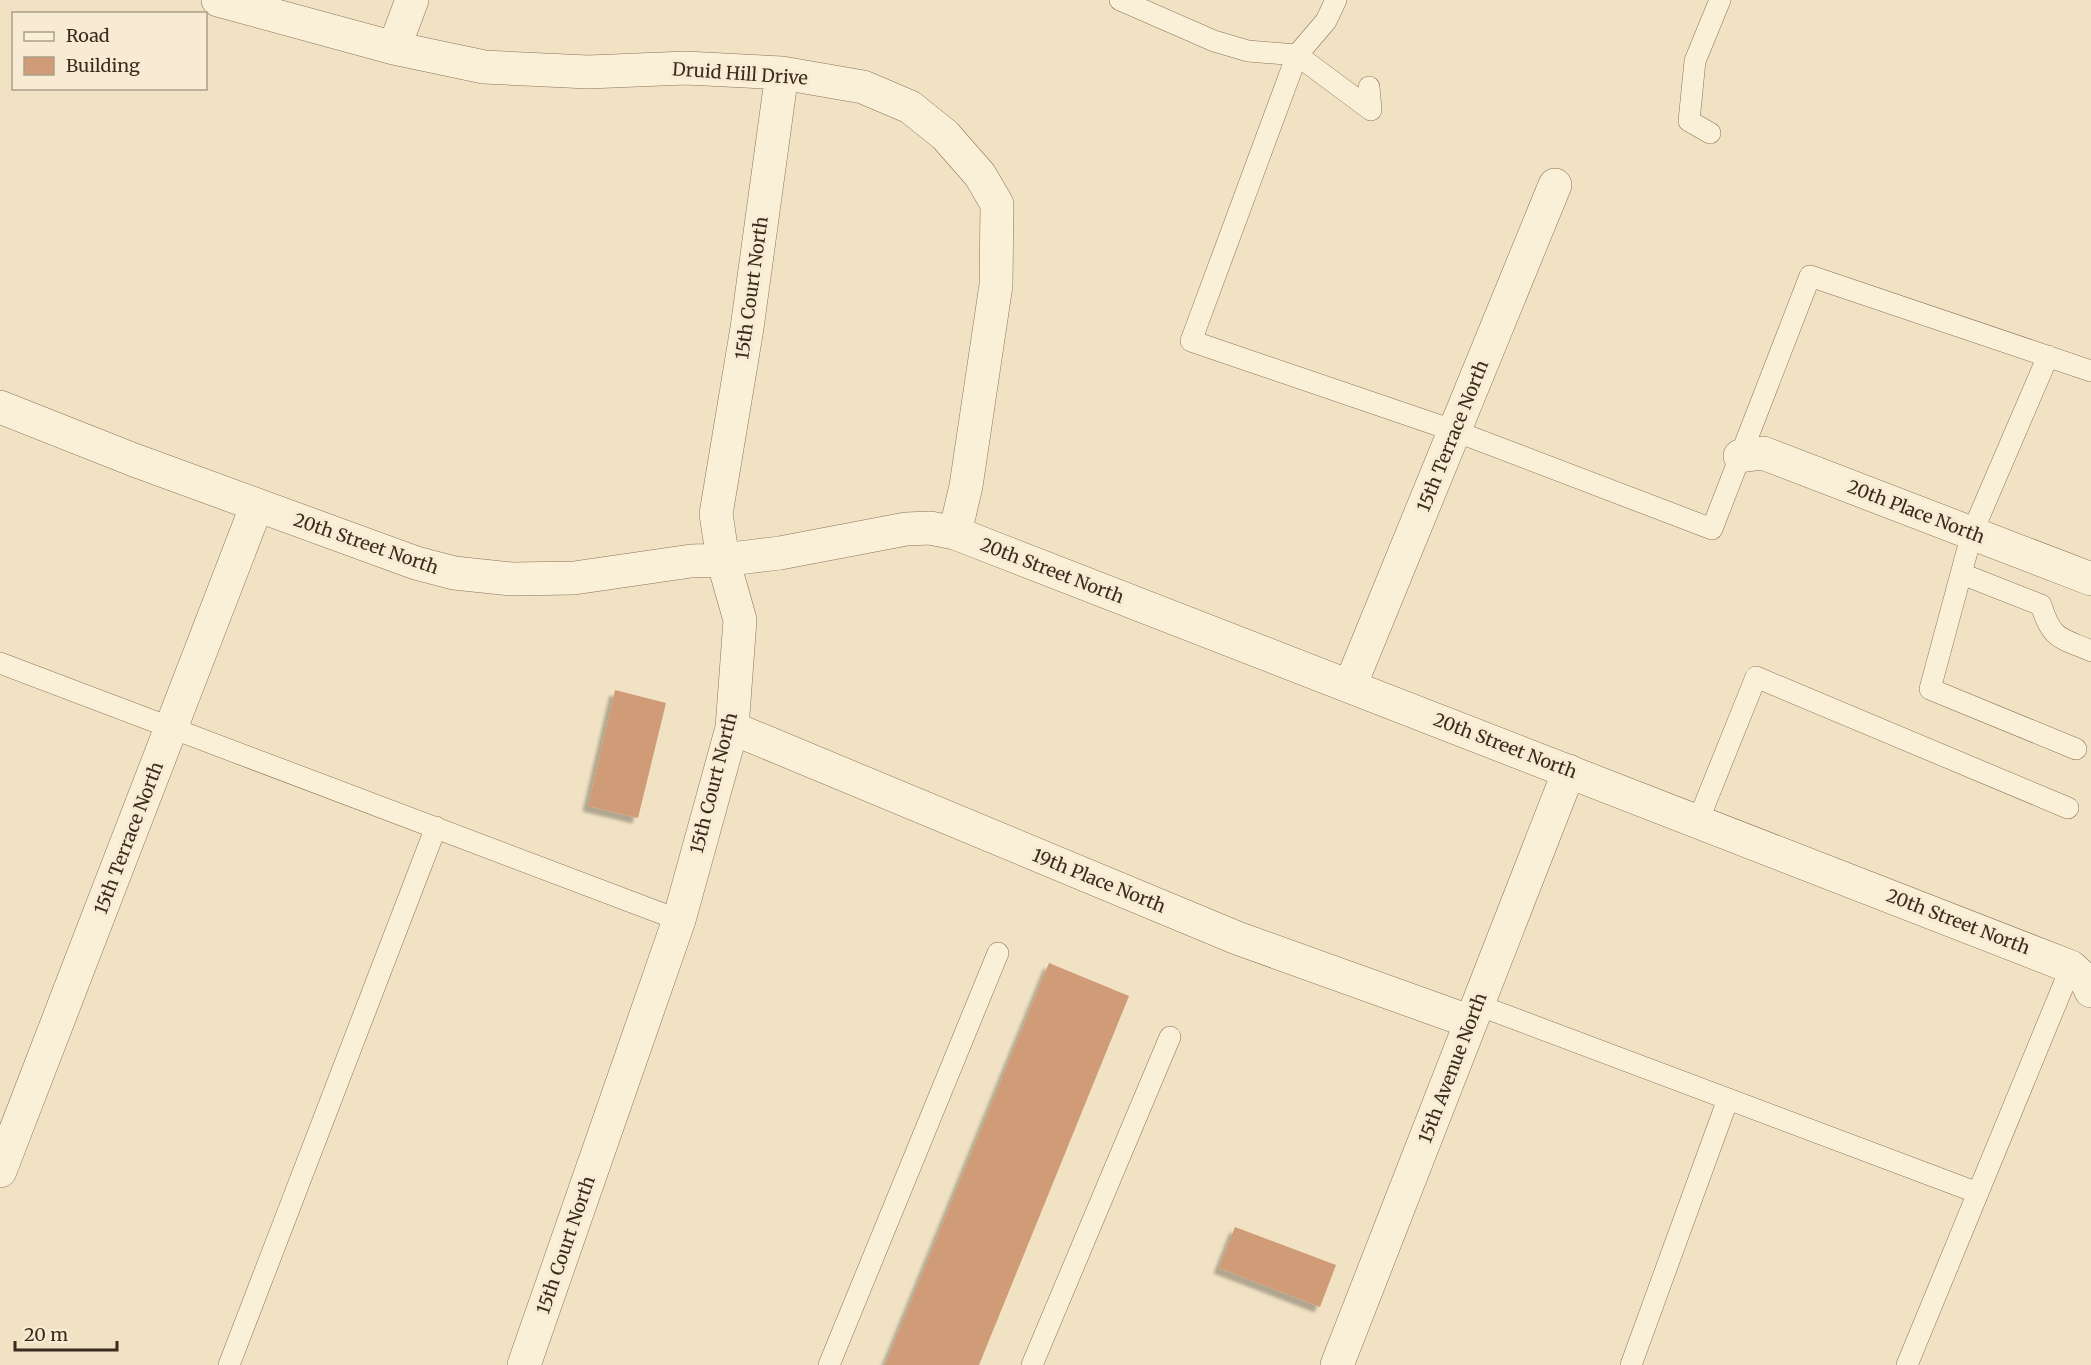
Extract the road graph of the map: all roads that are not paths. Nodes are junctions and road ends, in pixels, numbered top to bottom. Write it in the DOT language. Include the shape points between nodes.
graph roads {
  1 [pos="218,0"];
  2 [pos="412,0"];
  3 [pos="1120,0"];
  4 [pos="1336,0"];
  5 [pos="1720,0"];
  6 [pos="394,48"];
  7 [pos="1298,55"];
  8 [pos="782,73"];
  9 [pos="1369,87"];
  10 [pos="1710,134"];
  11 [pos="1555,185"];
  12 [pos="2048,356"];
  13 [pos="2091,371"];
  14 [pos="0,407"];
  15 [pos="1455,431"];
  16 [pos="1740,456"];
  17 [pos="257,505"];
  18 [pos="955,533"];
  19 [pos="1972,533"];
  20 [pos="723,560"];
  21 [pos="1962,574"];
  22 [pos="2091,579"];
  23 [pos="2091,651"];
  24 [pos="0,663"];
  25 [pos="1350,686"];
  26 [pos="171,727"];
  27 [pos="732,728"];
  28 [pos="2076,749"];
  29 [pos="1569,771"];
  30 [pos="2068,808"];
  31 [pos="1698,821"];
  32 [pos="436,827"];
  33 [pos="679,920"];
  34 [pos="998,953"];
  35 [pos="2084,974"];
  36 [pos="1474,1013"];
  37 [pos="1170,1037"];
  38 [pos="1728,1099"];
  39 [pos="0,1170"];
  40 [pos="1978,1193"];
  41 [pos="229,1365"];
  42 [pos="524,1365"];
  43 [pos="829,1365"];
  44 [pos="1032,1365"];
  45 [pos="1337,1365"];
  46 [pos="1632,1365"];
  47 [pos="1907,1365"];
  1 -- 6 [label="street, Druid Hill Drive"];
  2 -- 6 [label="street"];
  3 -- 7 [label="lane" via="1214,41 1248,51"];
  4 -- 7 [label="lane" via="1326,21"];
  5 -- 10 [label="lane" via="1695,61 1689,121"];
  6 -- 8 [label="street, Druid Hill Drive" via="484,67 588,72 686,68"];
  7 -- 9 [label="lane" via="1371,110"];
  7 -- 15 [label="lane" via="1191,341"];
  8 -- 18 [label="street, Druid Hill Drive" via="863,87 910,107 945,135 980,175 997,204 996,285 966,486"];
  8 -- 20 [label="street, 15th Court North" via="747,328 716,514"];
  11 -- 15 [label="street, 15th Terrace North"];
  12 -- 13 [label="lane"];
  12 -- 16 [label="lane" via="1810,276"];
  12 -- 19 [label="lane"];
  14 -- 17 [label="street, 20th Street North"];
  15 -- 16 [label="lane" via="1712,529"];
  15 -- 25 [label="street, 15th Terrace North"];
  16 -- 19 [label="street, 20th Place North" via="1763,453"];
  17 -- 20 [label="street, 20th Street North" via="454,573 512,579 574,578"];
  17 -- 26 [label="street, 15th Terrace North"];
  18 -- 20 [label="street, 20th Street North" via="906,529"];
  18 -- 25 [label="street, 20th Street North"];
  19 -- 21 [label="lane"];
  19 -- 22 [label="street, 20th Place North"];
  20 -- 27 [label="street, 15th Court North" via="740,620"];
  21 -- 23 [label="lane" via="2041,605 2055,635"];
  21 -- 28 [label="lane" via="1930,689"];
  24 -- 26 [label="lane"];
  25 -- 29 [label="street, 20th Street North"];
  26 -- 32 [label="lane"];
  26 -- 39 [label="street, 15th Terrace North"];
  27 -- 33 [label="street, 15th Court North"];
  27 -- 36 [label="street, 19th Place North" via="1237,938"];
  29 -- 31 [label="street, 20th Street North"];
  29 -- 36 [label="street, 15th Avenue North"];
  30 -- 31 [label="lane" via="1756,677"];
  31 -- 35 [label="street, 20th Street North"];
  32 -- 33 [label="lane"];
  32 -- 41 [label="lane"];
  33 -- 42 [label="street, 15th Court North"];
  34 -- 43 [label="lane"];
  35 -- 40 [label="lane"];
  36 -- 38 [label="lane"];
  36 -- 45 [label="street, 15th Avenue North"];
  37 -- 44 [label="lane"];
  38 -- 40 [label="lane"];
  38 -- 46 [label="lane"];
  40 -- 47 [label="lane"];
}
